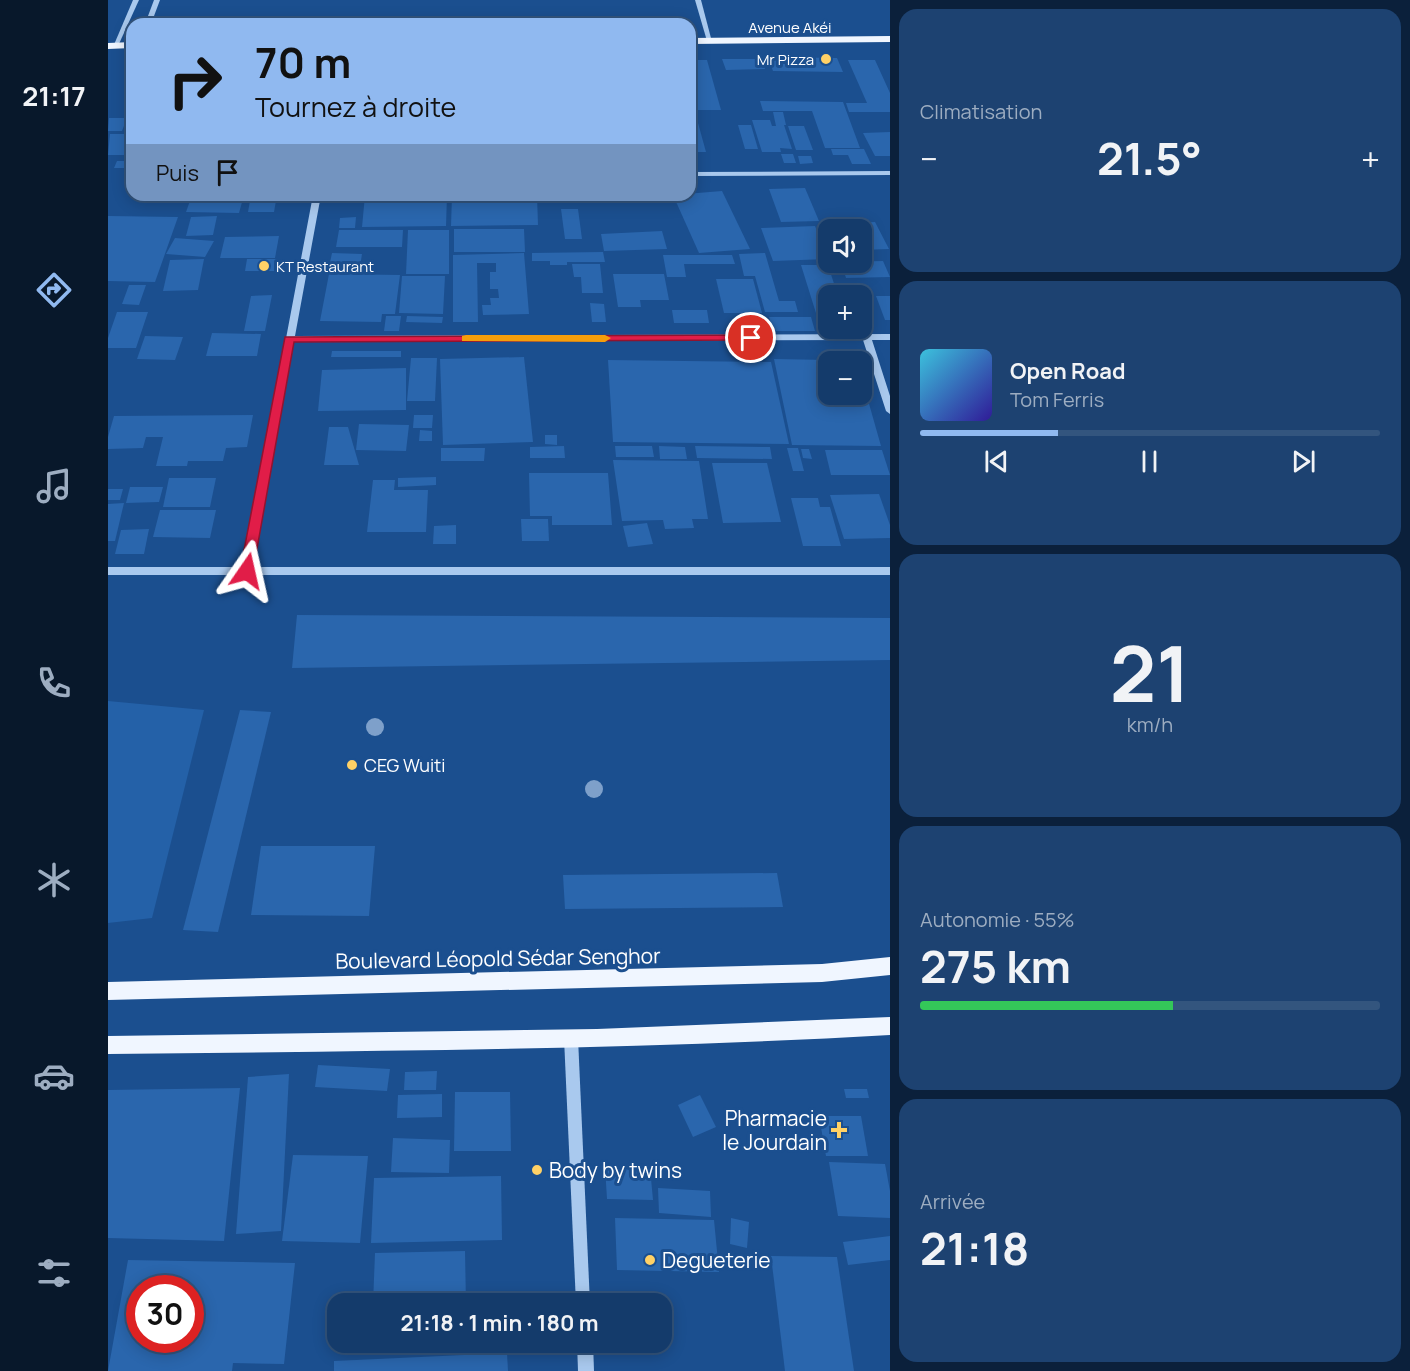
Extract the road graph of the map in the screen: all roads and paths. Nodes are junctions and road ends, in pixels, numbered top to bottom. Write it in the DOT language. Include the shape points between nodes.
graph roads {
  1 [pos="136,0"];
  2 [pos="157,0"];
  3 [pos="698,0"];
  4 [pos="127,18"];
  5 [pos="150,18"];
  6 [pos="126,19"];
  7 [pos="890,39"];
  8 [pos="696,41"];
  9 [pos="710,41"];
  10 [pos="112,46"];
  11 [pos="890,173"];
  12 [pos="696,174"];
  13 [pos="316,201"];
  14 [pos="890,337"];
  15 [pos="818,338"];
  16 [pos="872,338"];
  17 [pos="289,339"];
  18 [pos="867,339"];
  19 [pos="890,411"];
  20 [pos="108,571"];
  21 [pos="247,571"];
  22 [pos="890,571"];
  23 [pos="890,966"];
  24 [pos="108,991"];
  25 [pos="890,1026"];
  26 [pos="571,1038"];
  27 [pos="108,1045"];
  28 [pos="583,1293"];
  29 [pos="585,1353"];
  30 [pos="586,1371"];
  1 -- 4 [label="street"];
  2 -- 5 [label="street"];
  3 -- 9 [label="street"];
  6 -- 10 [label="street"];
  7 -- 9 [label="main road, Avenue Akéi"];
  8 -- 9 [label="main road, Avenue Akéi"];
  11 -- 12 [label="street"];
  13 -- 17 [label="street"];
  14 -- 16 [label="street"];
  15 -- 17 [label="street"];
  17 -- 21 [label="street"];
  18 -- 19 [label="street"];
  20 -- 21 [label="street"];
  21 -- 22 [label="street"];
  23 -- 24 [label="main road, Boulevard Léopold Sédar Senghor" via="822,973"];
  25 -- 26 [label="main road" via="784,1033"];
  26 -- 27 [label="main road"];
  26 -- 28 [label="street"];
  29 -- 30 [label="street"];
}
